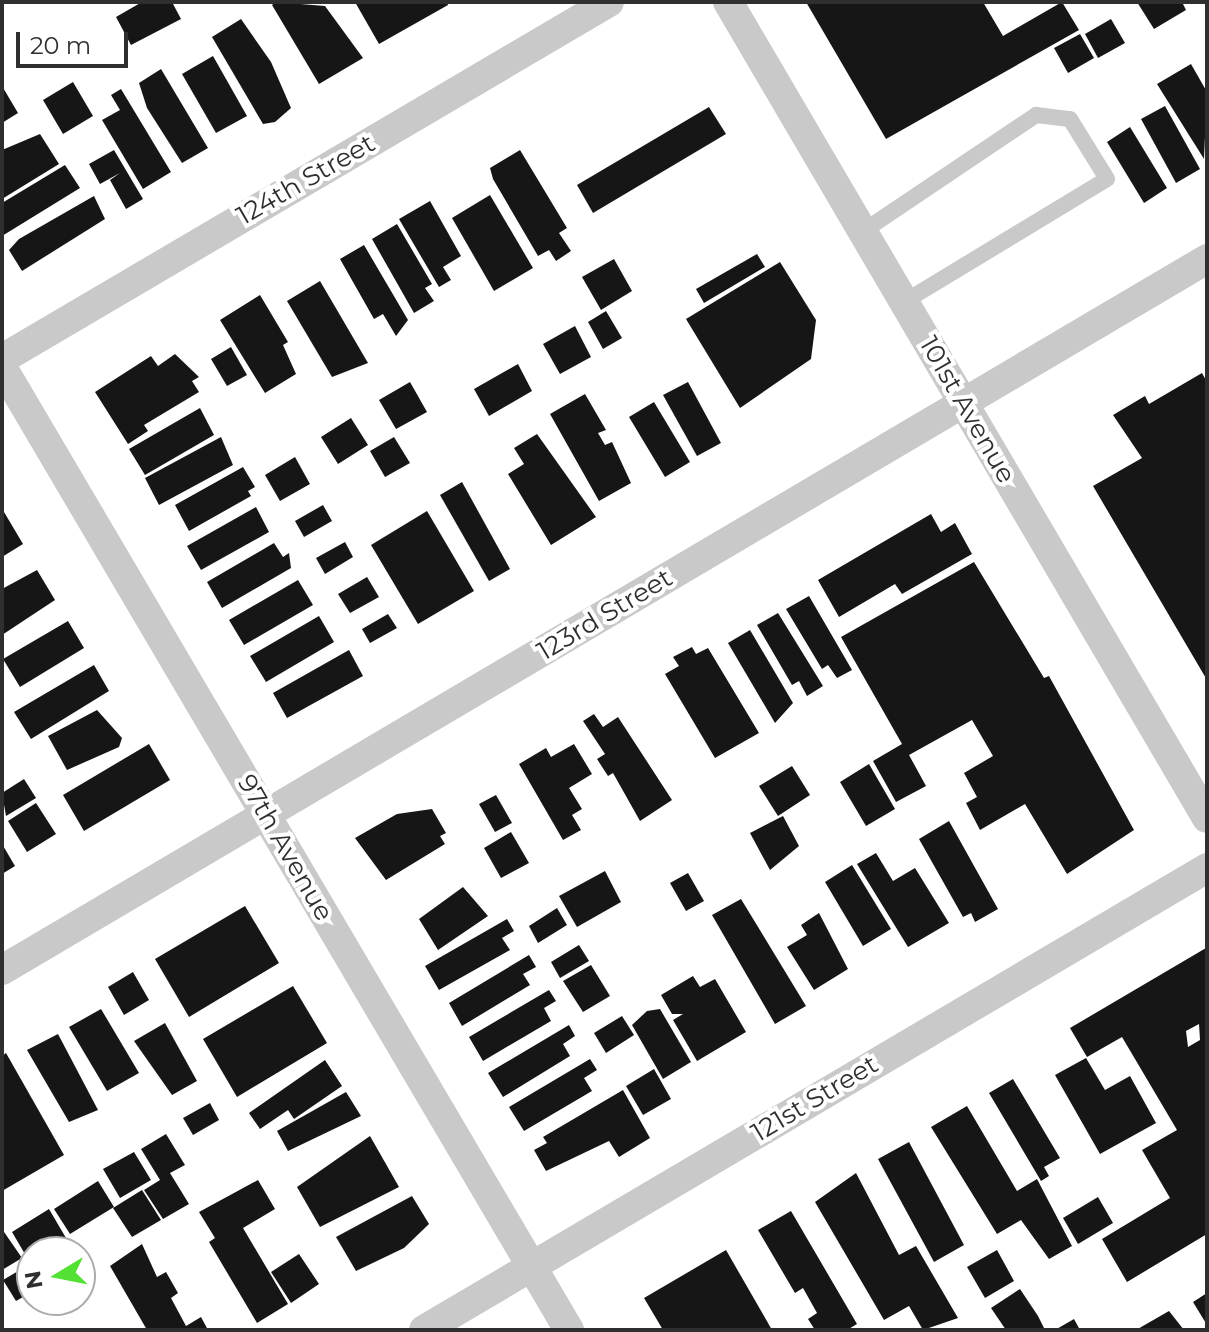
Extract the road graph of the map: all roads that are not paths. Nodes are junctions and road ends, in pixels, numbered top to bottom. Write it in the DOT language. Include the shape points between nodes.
graph roads {
  1 [pos="609,2"];
  2 [pos="728,2"];
  3 [pos="862,232"];
  4 [pos="1207,259"];
  5 [pos="904,302"];
  6 [pos="2,359"];
  7 [pos="2,367"];
  8 [pos="963,402"];
  9 [pos="266,815"];
  10 [pos="1207,818"];
  11 [pos="1207,868"];
  12 [pos="2,970"];
  13 [pos="531,1267"];
  14 [pos="424,1330"];
  15 [pos="569,1330"];
  1 -- 6 [label="street, 124th Street"];
  2 -- 3 [label="street, 101st Avenue"];
  3 -- 5 [label="street, 101st Avenue"];
  3 -- 5 [label="lane" via="1036,115 1070,119 1107,179"];
  4 -- 8 [label="street, 123rd Street"];
  5 -- 8 [label="street, 101st Avenue"];
  7 -- 9 [label="street, 97th Avenue"];
  8 -- 9 [label="street, 123rd Street"];
  8 -- 10 [label="street, 101st Avenue"];
  9 -- 12 [label="street, 123rd Street"];
  9 -- 13 [label="street, 97th Avenue"];
  11 -- 13 [label="street, 121st Street"];
  13 -- 14 [label="street, 121st Street"];
  13 -- 15 [label="street, 97th Avenue"];
}
